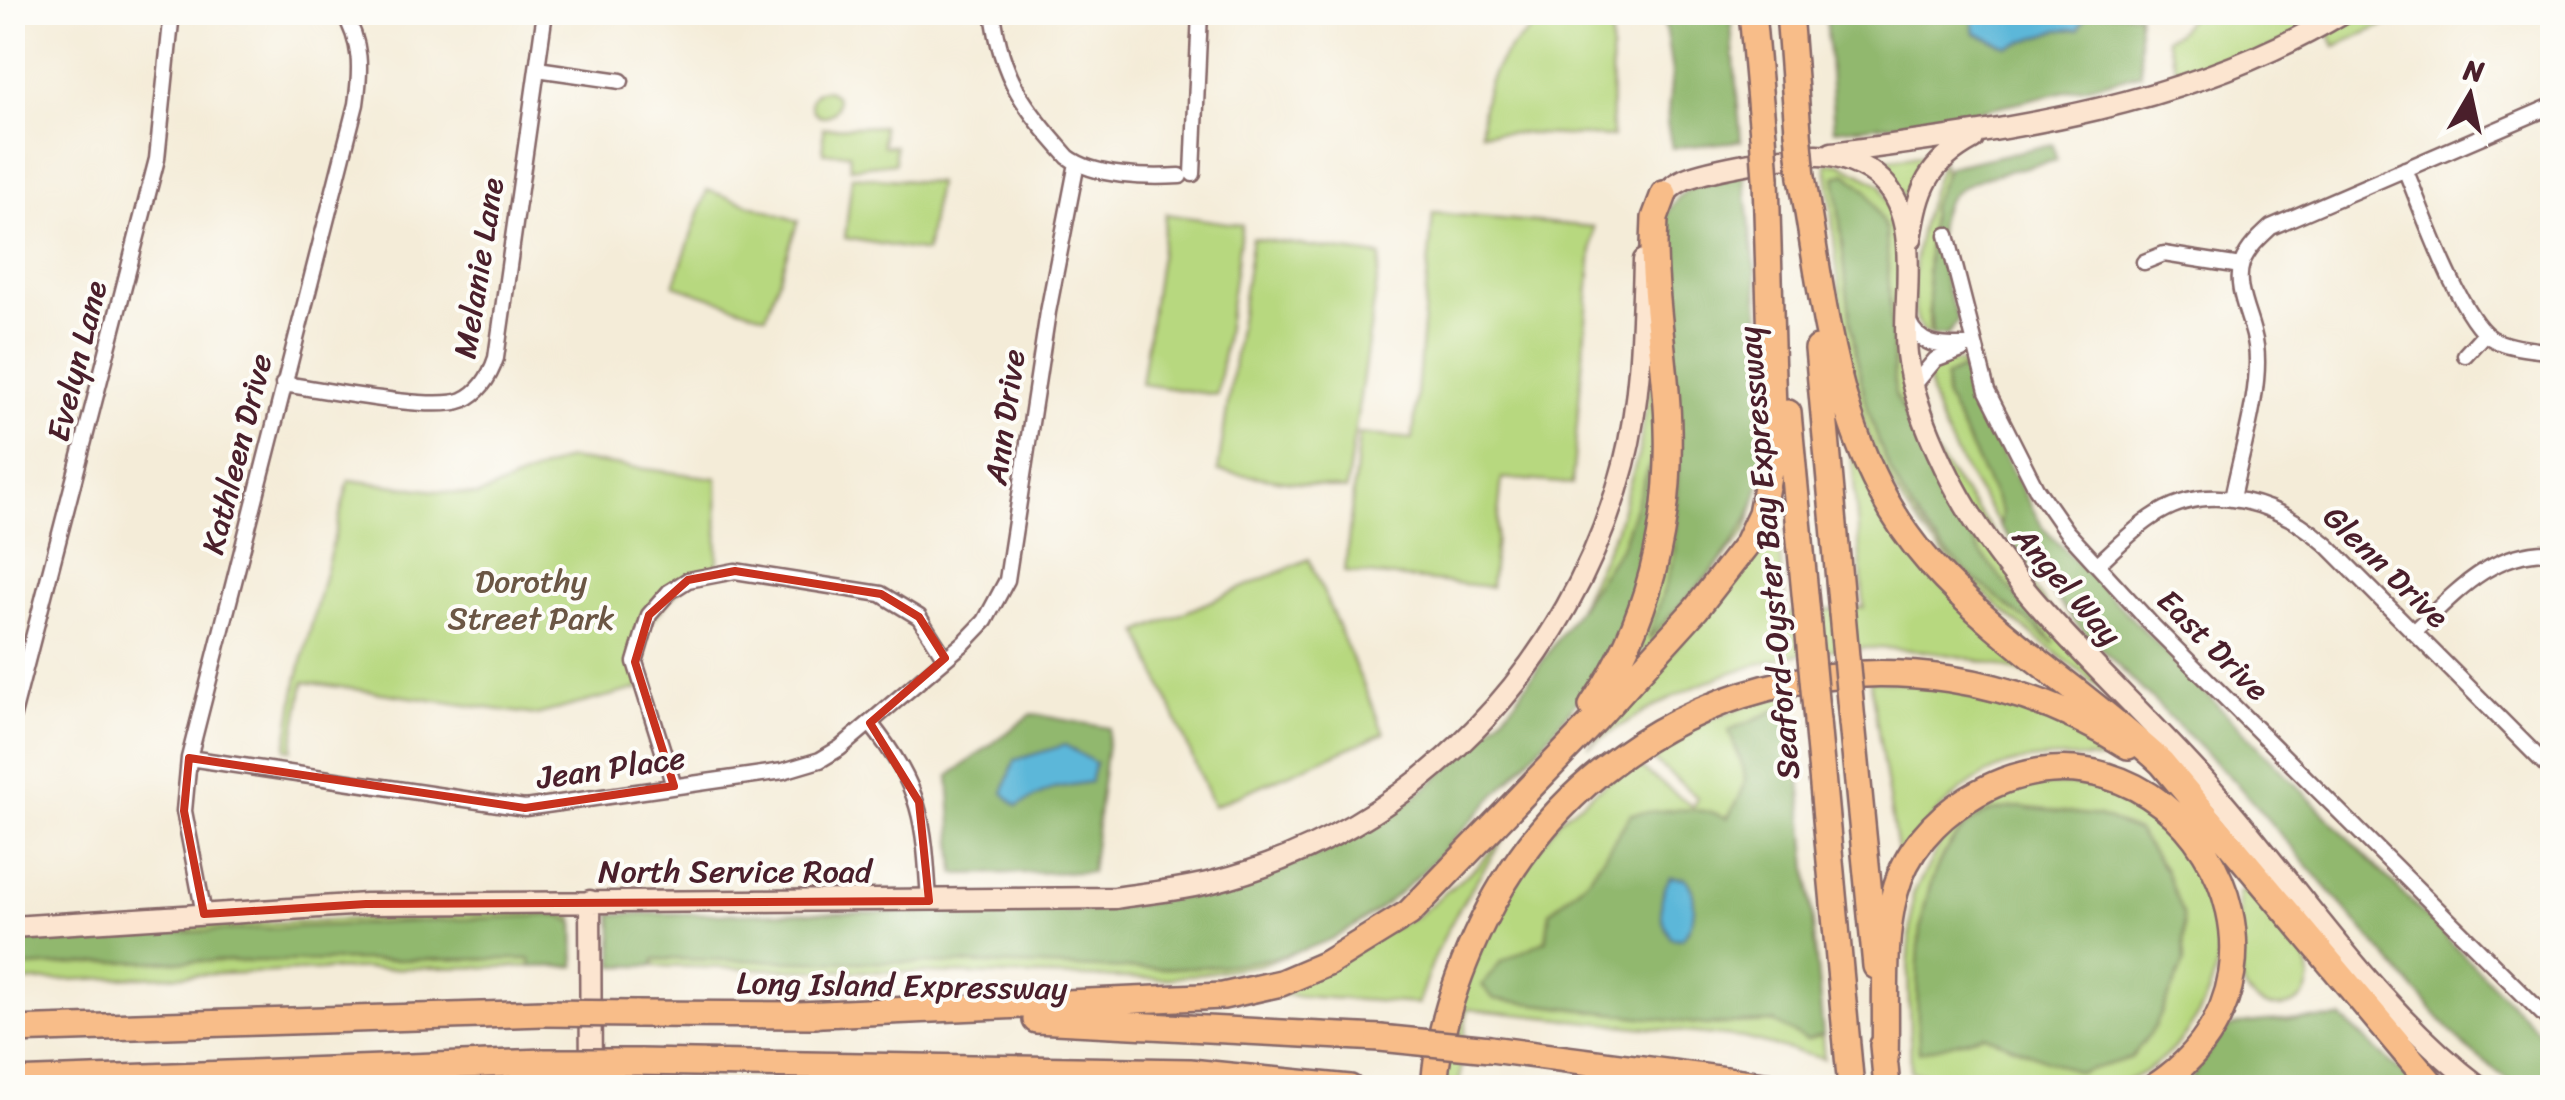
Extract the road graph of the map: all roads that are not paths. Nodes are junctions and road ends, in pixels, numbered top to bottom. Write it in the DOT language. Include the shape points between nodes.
graph roads {
  1 [pos="172,12"];
  2 [pos="343,12"];
  3 [pos="544,12"];
  4 [pos="993,12"];
  5 [pos="1200,12"];
  6 [pos="1752,12"];
  7 [pos="1788,12"];
  8 [pos="2344,12"];
  9 [pos="537,69"];
  10 [pos="622,80"];
  11 [pos="2552,106"];
  12 [pos="1984,133"];
  13 [pos="1820,155"];
  14 [pos="1076,163"];
  15 [pos="2405,169"];
  16 [pos="1802,177"];
  17 [pos="1766,179"];
  18 [pos="1664,194"];
  19 [pos="1947,235"];
  20 [pos="2144,262"];
  21 [pos="2241,266"];
  22 [pos="1905,281"];
  23 [pos="1906,315"];
  24 [pos="2485,333"];
  25 [pos="1972,346"];
  26 [pos="2552,352"];
  27 [pos="2465,355"];
  28 [pos="284,384"];
  29 [pos="1914,385"];
  30 [pos="2232,499"];
  31 [pos="2552,552"];
  32 [pos="2098,564"];
  33 [pos="2414,632"];
  34 [pos="946,658"];
  35 [pos="12,719"];
  36 [pos="870,723"];
  37 [pos="189,758"];
  38 [pos="2552,770"];
  39 [pos="674,786"];
  40 [pos="2201,806"];
  41 [pos="1491,828"];
  42 [pos="929,900"];
  43 [pos="590,901"];
  44 [pos="204,914"];
  45 [pos="12,927"];
  46 [pos="800,1015"];
  47 [pos="2552,1022"];
  48 [pos="12,1029"];
  49 [pos="1885,1059"];
  50 [pos="944,1064"];
  51 [pos="12,1084"];
  52 [pos="592,1088"];
  53 [pos="1011,1088"];
  54 [pos="1350,1088"];
  55 [pos="1434,1088"];
  56 [pos="1788,1088"];
  57 [pos="1851,1088"];
  58 [pos="1887,1088"];
  59 [pos="2153,1088"];
  60 [pos="2435,1088"];
  61 [pos="2480,1088"];
  1 -- 35 [label="street, Evelyn Lane" via="157,160"];
  2 -- 28 [label="street, Kathleen Drive" via="361,70"];
  3 -- 9 [label="street, Melanie Lane"];
  4 -- 14 [label="street" via="1009,80 1024,108"];
  5 -- 14 [label="street" via="1187,175 1130,175"];
  6 -- 17 [label="highway, Seaford-Oyster Bay Expressway, bridge"];
  7 -- 16 [label="highway, Seaford-Oyster Bay Expressway, bridge"];
  8 -- 12 [label="main road" via="2182,86 2125,105"];
  9 -- 10 [label="street"];
  9 -- 28 [label="street, Melanie Lane" via="496,358 487,381 473,394 441,404"];
  11 -- 15 [label="street"];
  12 -- 13 [label="main road"];
  12 -- 22 [label="main road" via="1930,170"];
  13 -- 18 [label="main road, Angel Way" via="1710,172"];
  13 -- 22 [label="main road, Angel Way" via="1858,164 1891,190 1903,217"];
  14 -- 34 [label="street, Ann Drive" via="1012,563 985,621"];
  15 -- 21 [label="street" via="2271,227"];
  15 -- 24 [label="street" via="2454,282"];
  16 -- 40 [label="highway" via="1840,387 1882,498 1968,600 2116,719"];
  16 -- 49 [label="highway, Seaford-Oyster Bay Expressway, bridge"];
  17 -- 41 [label="highway" via="1774,444 1761,513 1696,609"];
  17 -- 57 [label="highway, Seaford-Oyster Bay Expressway, bridge"];
  18 -- 41 [label="highway" via="1655,218 1654,261 1668,473 1655,566 1607,684"];
  18 -- 42 [label="main road, North Service Road" via="1651,216 1645,250 1636,402 1625,462 1584,576 1515,686 1428,772 1352,825 1216,881 1115,898"];
  19 -- 25 [label="street, East Drive"];
  20 -- 21 [label="street" via="2164,254"];
  21 -- 30 [label="street" via="2257,348"];
  22 -- 23 [label="main road, Angel Way"];
  23 -- 25 [label="street" via="1915,336 1929,344"];
  23 -- 29 [label="main road, Angel Way"];
  24 -- 26 [label="street" via="2496,342"];
  24 -- 27 [label="street"];
  25 -- 29 [label="street" via="1935,360"];
  25 -- 32 [label="street, East Drive" via="2006,434 2036,488"];
  28 -- 37 [label="street, Kathleen Drive"];
  29 -- 61 [label="main road, Angel Way" via="1966,509 2022,587 2222,799 2380,992"];
  30 -- 32 [label="street, Glenn Drive" via="2171,507"];
  30 -- 33 [label="street, Glenn Drive" via="2302,523"];
  31 -- 33 [label="street" via="2497,561"];
  32 -- 47 [label="street, East Drive"];
  33 -- 38 [label="street, Glenn Drive"];
  34 -- 36 [label="street, Jean Place"];
  34 -- 39 [label="street" via="919,618 881,594 734,571 688,580 649,615 635,662"];
  36 -- 39 [label="street, Jean Place" via="820,760"];
  36 -- 42 [label="street" via="904,768 919,802"];
  37 -- 39 [label="street, Jean Place" via="525,808"];
  37 -- 44 [label="street, Kathleen Drive" via="184,811"];
  40 -- 55 [label="highway" via="2126,744 2086,721 1984,683 1874,672 1817,676 1747,693 1648,737 1559,810 1524,852 1468,953 1449,1004"];
  40 -- 60 [label="highway"];
  41 -- 46 [label="highway" via="1372,940 1280,983 1224,996"];
  42 -- 43 [label="main road, North Service Road"];
  43 -- 44 [label="main road, North Service Road"];
  43 -- 52 [label="main road"];
  44 -- 45 [label="main road, North Service Road"];
  46 -- 48 [label="highway, Long Island Expressway, bridge" via="542,1014"];
  46 -- 56 [label="highway, Long Island Expressway, bridge" via="1380,1038"];
  49 -- 58 [label="highway, Seaford-Oyster Bay Expressway"];
  49 -- 59 [label="highway" via="1895,891 1913,849 1945,813 1987,787 2034,772 2077,771 2122,781 2166,805 2200,840 2222,881 2233,926 2222,1006 2181,1070"];
  50 -- 51 [label="highway, bridge" via="544,1062"];
  50 -- 53 [label="highway"];
  50 -- 54 [label="highway" via="1252,1075"];
}
